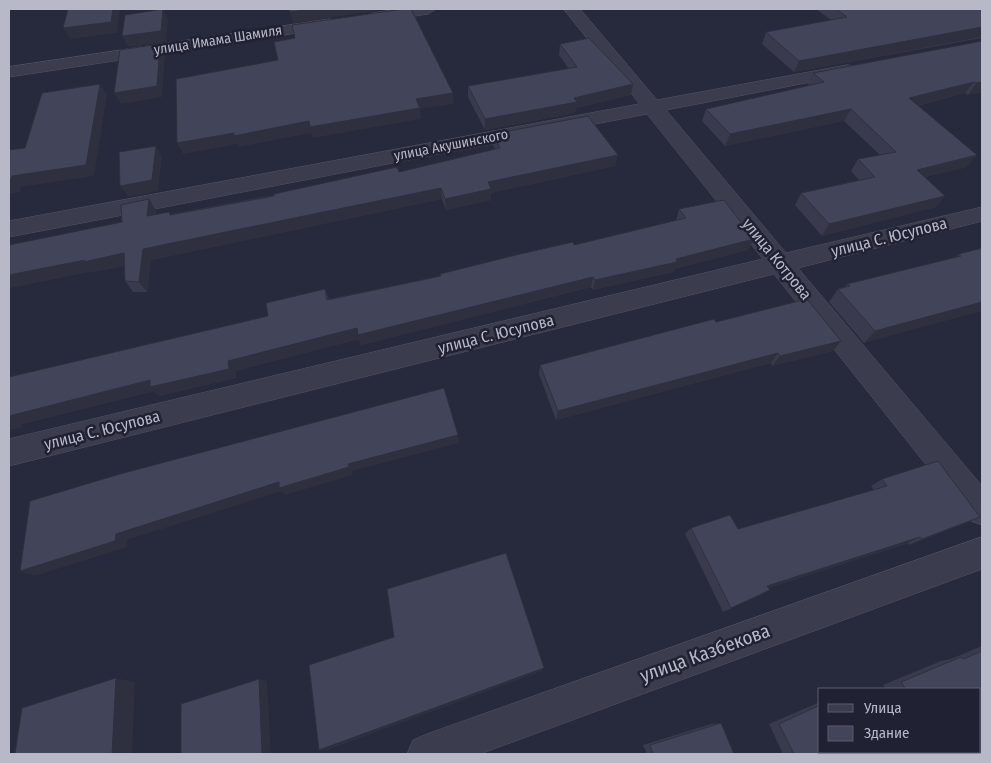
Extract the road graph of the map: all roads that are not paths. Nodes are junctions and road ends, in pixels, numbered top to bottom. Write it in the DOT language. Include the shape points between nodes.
graph roads {
  1 [pos="428,9"];
  2 [pos="572,9"];
  3 [pos="866,67"];
  4 [pos="9,72"];
  5 [pos="653,107"];
  6 [pos="982,214"];
  7 [pos="9,229"];
  8 [pos="781,264"];
  9 [pos="9,453"];
  10 [pos="982,510"];
  11 [pos="982,552"];
  12 [pos="427,754"];
  1 -- 4 [label="street, улица Имама Шамиля"];
  2 -- 5 [label="street, улица Котрова"];
  3 -- 5 [label="street, улица Акушинского"];
  5 -- 7 [label="street, улица Акушинского"];
  5 -- 8 [label="street, улица Котрова"];
  6 -- 8 [label="street, улица С. Юсупова"];
  8 -- 9 [label="street, улица С. Юсупова"];
  8 -- 10 [label="street, улица Котрова"];
  11 -- 12 [label="street, улица Казбекова"];
}
